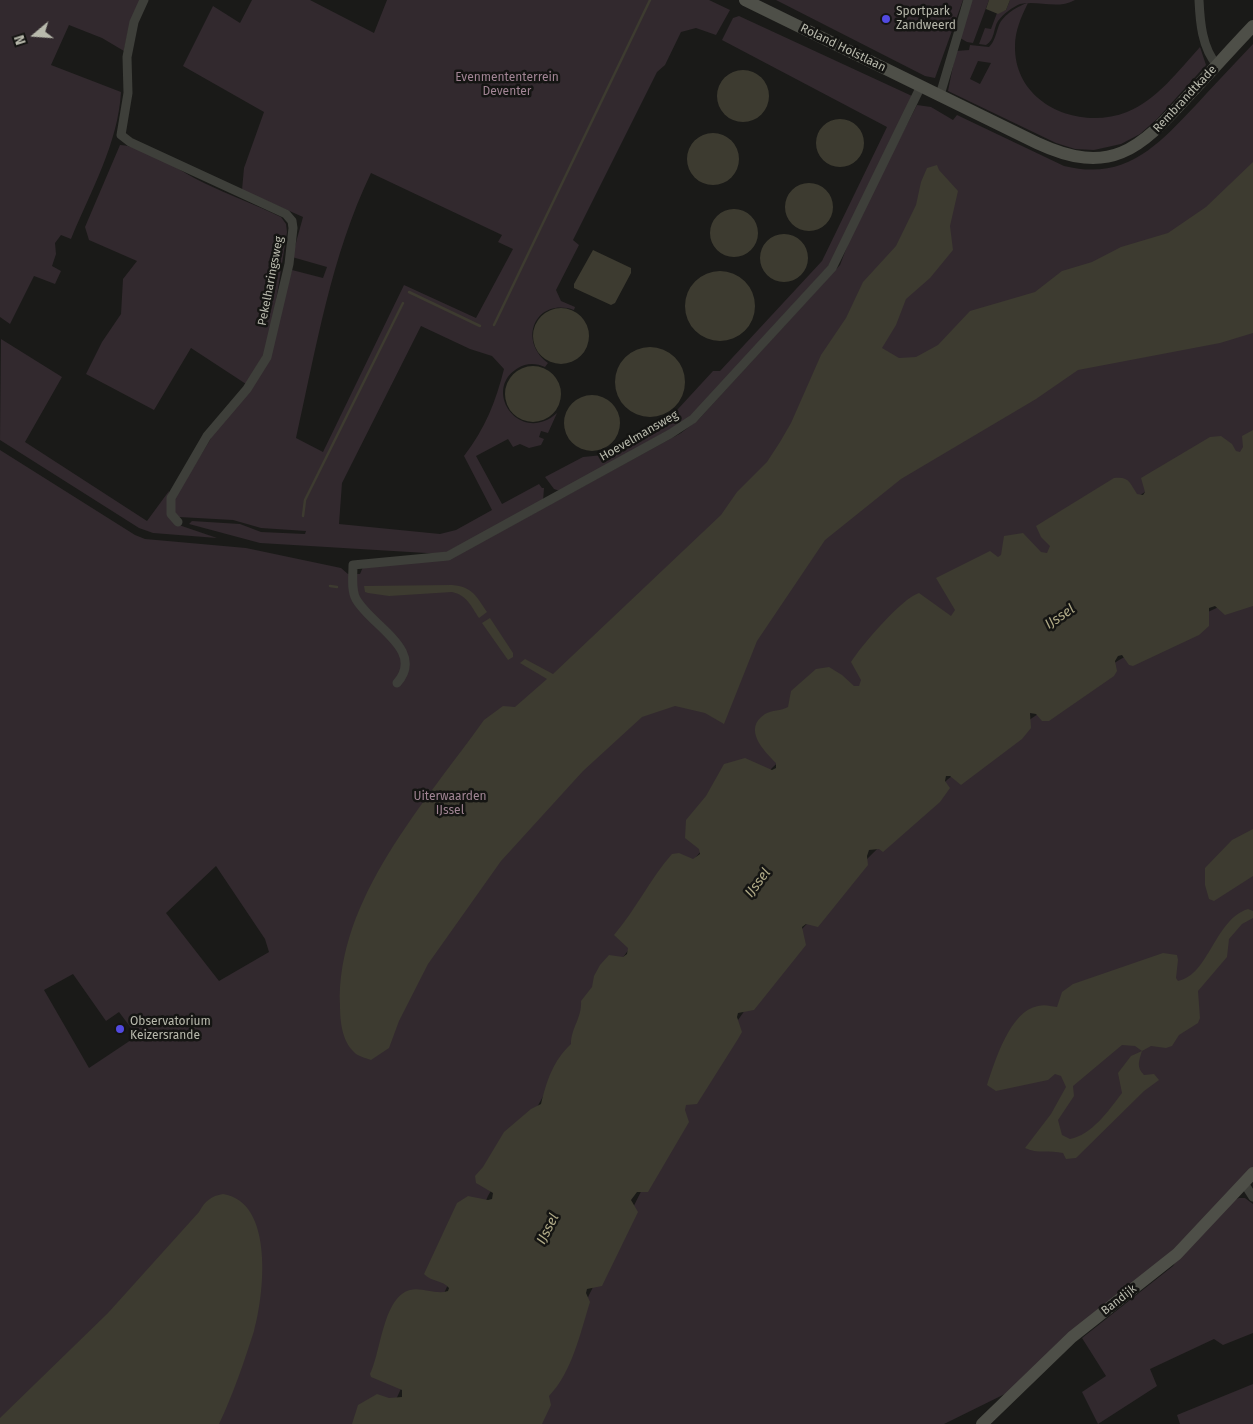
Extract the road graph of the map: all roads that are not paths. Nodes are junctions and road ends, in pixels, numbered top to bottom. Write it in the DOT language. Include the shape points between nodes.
graph roads {
  1 [pos="144,0"];
  2 [pos="745,0"];
  3 [pos="968,0"];
  4 [pos="1199,0"];
  5 [pos="1253,26"];
  6 [pos="1217,65"];
  7 [pos="921,86"];
  8 [pos="940,96"];
  9 [pos="178,522"];
  10 [pos="398,683"];
  11 [pos="1253,1173"];
  12 [pos="1244,1183"];
  13 [pos="1253,1197"];
  14 [pos="982,1424"];
  1 -- 9 [label="street, Pekelharingsweg" via="134,22 127,57 128,93 121,135 286,214 293,228 267,357 247,389 207,436 171,498 171,514"];
  2 -- 7 [label="street, Roland Holstlaan"];
  3 -- 8 [label="street"];
  4 -- 6 [label="street" via="1208,51"];
  5 -- 6 [label="street, Rembrandtkade"];
  6 -- 8 [label="street, Rembrandtkade" via="1149,137 1129,150 1099,158 1060,153"];
  7 -- 8 [label="street, Roland Holstlaan"];
  7 -- 10 [label="street, Hoevelmansweg" via="832,268 693,419 448,556 353,565 356,599 406,656 406,671"];
  11 -- 12 [label="street, Bandijk"];
  12 -- 13 [label="street"];
  12 -- 14 [label="street, Bandijk" via="1177,1254 1072,1337"];
}
